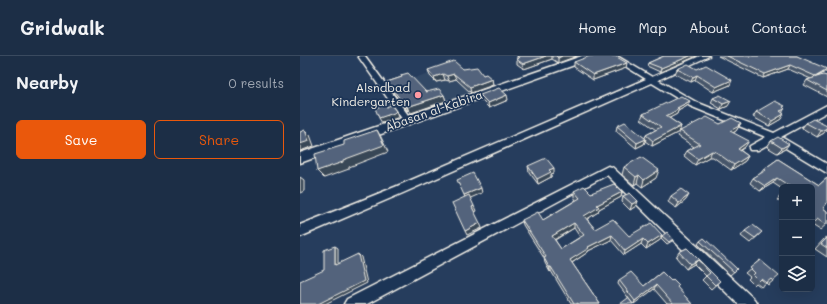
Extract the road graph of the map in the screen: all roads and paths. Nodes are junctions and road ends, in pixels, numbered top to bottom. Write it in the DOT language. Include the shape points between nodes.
graph roads {
  1 [pos="361,56"];
  2 [pos="591,56"];
  3 [pos="612,56"];
  4 [pos="706,56"];
  5 [pos="654,80"];
  6 [pos="827,108"];
  7 [pos="408,121"];
  8 [pos="774,137"];
  9 [pos="754,148"];
  10 [pos="300,158"];
  11 [pos="827,169"];
  12 [pos="300,231"];
  13 [pos="352,304"];
  14 [pos="748,304"];
  1 -- 7 [label="street"];
  2 -- 7 [label="main road, Abasan al-Kabira"];
  3 -- 5 [label="street"];
  4 -- 5 [label="street"];
  5 -- 8 [label="street" via="693,104"];
  5 -- 12 [label="street"];
  6 -- 8 [label="street"];
  7 -- 10 [label="main road, Abasan al-Kabira"];
  8 -- 9 [label="street"];
  8 -- 11 [label="street"];
  13 -- 14 [label="street" via="608,170"];
}
